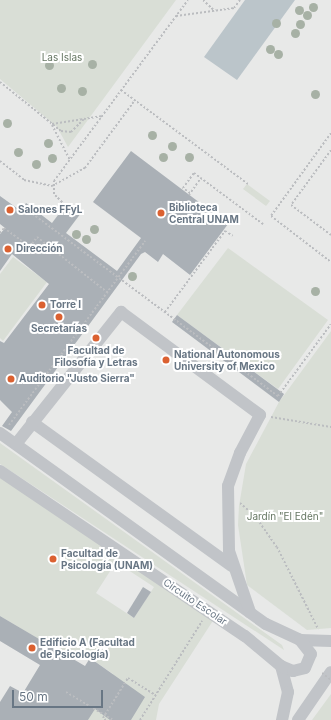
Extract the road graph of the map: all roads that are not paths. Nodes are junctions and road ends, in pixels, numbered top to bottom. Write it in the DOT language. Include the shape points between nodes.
graph roads {
  1 [pos="32,422"];
  2 [pos="3,431"];
  3 [pos="16,444"];
  4 [pos="0,471"];
  5 [pos="232,566"];
  6 [pos="250,612"];
  7 [pos="300,640"];
  8 [pos="328,642"];
  9 [pos="281,666"];
  10 [pos="326,672"];
  11 [pos="282,720"];
  12 [pos="298,720"];
  1 -- 3 [label="street"];
  1 -- 5 [label="street"];
  1 -- 5 [label="street" via="121,312 260,415 240,453 228,486 227,526"];
  2 -- 3 [label="street"];
  3 -- 6 [label="street"];
  4 -- 9 [label="street, Circuito Escolar" via="245,636"];
  5 -- 6 [label="street"];
  6 -- 7 [label="street" via="272,627"];
  7 -- 8 [label="street"];
  7 -- 9 [label="street" via="311,654 304,668 293,671"];
  9 -- 11 [label="street" via="288,692"];
  10 -- 12 [label="street"];
}
